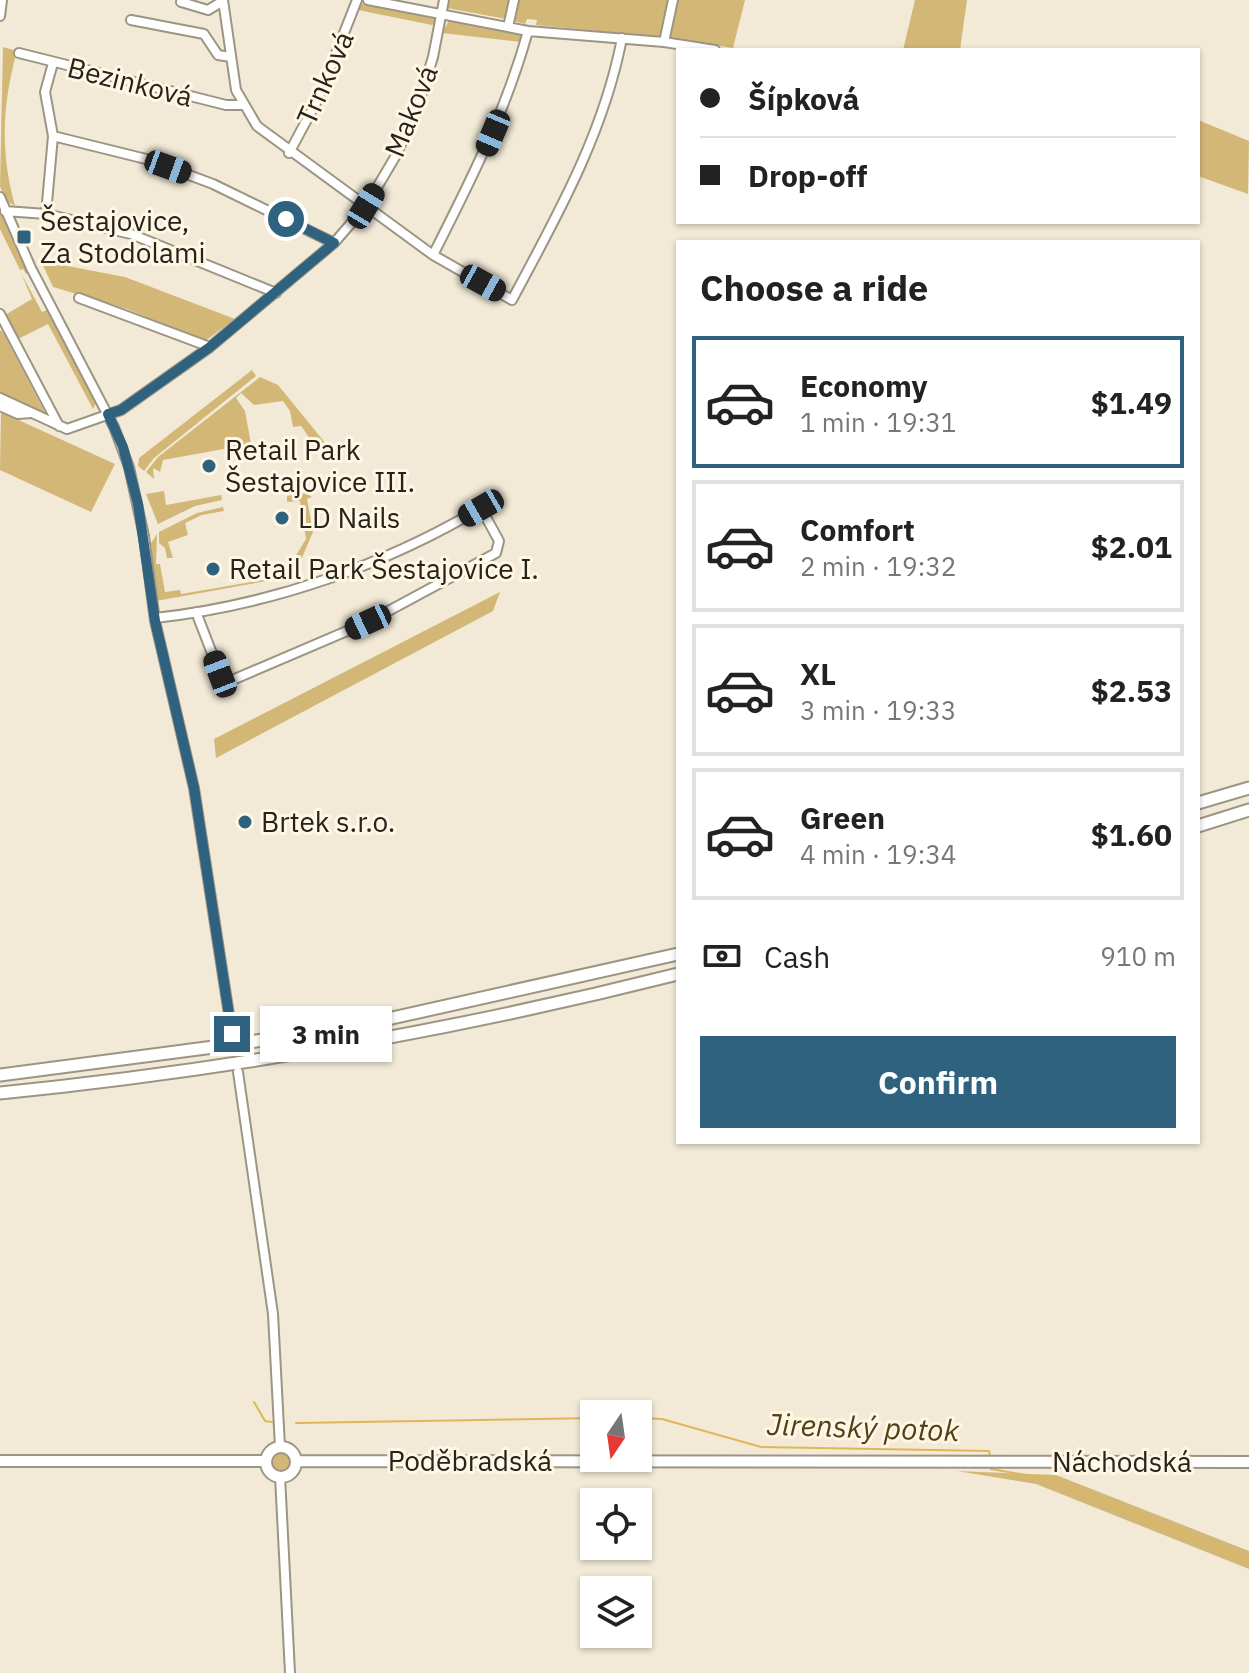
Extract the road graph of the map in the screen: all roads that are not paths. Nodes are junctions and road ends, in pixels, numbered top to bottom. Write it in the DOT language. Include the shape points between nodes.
graph roads {
  1 [pos="2,0"];
  2 [pos="223,0"];
  3 [pos="357,0"];
  4 [pos="368,0"];
  5 [pos="444,0"];
  6 [pos="514,0"];
  7 [pos="673,0"];
  8 [pos="382,1"];
  9 [pos="181,2"];
  10 [pos="441,13"];
  11 [pos="0,16"];
  12 [pos="131,20"];
  13 [pos="508,27"];
  14 [pos="528,31"];
  15 [pos="622,38"];
  16 [pos="664,42"];
  17 [pos="702,48"];
  18 [pos="19,53"];
  19 [pos="231,57"];
  20 [pos="53,63"];
  21 [pos="242,105"];
  22 [pos="53,136"];
  23 [pos="289,153"];
  24 [pos="0,197"];
  25 [pos="366,206"];
  26 [pos="5,211"];
  27 [pos="46,214"];
  28 [pos="334,243"];
  29 [pos="433,255"];
  30 [pos="276,293"];
  31 [pos="79,298"];
  32 [pos="0,314"];
  33 [pos="4,326"];
  34 [pos="210,347"];
  35 [pos="0,398"];
  36 [pos="0,406"];
  37 [pos="32,414"];
  38 [pos="108,414"];
  39 [pos="59,426"];
  40 [pos="196,612"];
  41 [pos="155,618"];
  42 [pos="1249,788"];
  43 [pos="1200,802"];
  44 [pos="1249,810"];
  45 [pos="1200,825"];
  46 [pos="676,954"];
  47 [pos="676,974"];
  48 [pos="232,1034"];
  49 [pos="238,1072"];
  50 [pos="0,1075"];
  51 [pos="0,1093"];
  52 [pos="280,1447"];
  53 [pos="0,1461"];
  54 [pos="266,1461"];
  55 [pos="296,1461"];
  56 [pos="1249,1462"];
  57 [pos="996,1463"];
  58 [pos="280,1476"];
  59 [pos="290,1673"];
  1 -- 11 [label="street"];
  2 -- 9 [label="street" via="205,10"];
  2 -- 19 [label="street"];
  3 -- 23 [label="street, Trnková" via="325,85"];
  4 -- 8 [label="street"];
  5 -- 10 [label="street, Maková"];
  6 -- 13 [label="street"];
  7 -- 16 [label="street"];
  8 -- 10 [label="street"];
  10 -- 13 [label="street"];
  10 -- 25 [label="street, Maková" via="416,112"];
  12 -- 19 [label="street" via="204,34 218,55"];
  13 -- 14 [label="street"];
  14 -- 15 [label="street"];
  14 -- 29 [label="street" via="512,89"];
  15 -- 16 [label="street"];
  15 -- 29 [label="street" via="609,100 566,200 512,300"];
  16 -- 17 [label="street"];
  18 -- 20 [label="street, Bezinková"];
  19 -- 21 [label="street"];
  20 -- 21 [label="street, Bezinková"];
  20 -- 22 [label="street" via="45,92"];
  21 -- 23 [label="street"];
  22 -- 27 [label="street"];
  22 -- 28 [label="street" via="146,159 213,184"];
  23 -- 25 [label="street"];
  24 -- 26 [label="street"];
  25 -- 28 [label="street, Maková"];
  25 -- 29 [label="street"];
  26 -- 27 [label="street"];
  26 -- 38 [label="street"];
  27 -- 30 [label="street" via="131,234"];
  28 -- 30 [label="street, Maková"];
  30 -- 34 [label="street, Maková"];
  31 -- 34 [label="street"];
  32 -- 33 [label="street"];
  33 -- 39 [label="street"];
  34 -- 38 [label="street, Maková"];
  35 -- 37 [label="street"];
  36 -- 37 [label="street"];
  37 -- 39 [label="street"];
  38 -- 39 [label="street, Maková" via="71,429"];
  38 -- 41 [label="street" via="129,467"];
  40 -- 40 [label="street" via="220,674 230,681 368,622 496,553 499,541 483,506 414,545 344,573"];
  40 -- 41 [label="street"];
  41 -- 48 [label="street" via="194,788"];
  42 -- 43 [label="highway"];
  44 -- 45 [label="highway"];
  46 -- 50 [label="highway" via="392,1018"];
  47 -- 51 [label="highway" via="378,1039"];
  49 -- 52 [label="street" via="273,1314"];
  52 -- 54 [label="main road"];
  52 -- 55 [label="main road" via="291,1450"];
  53 -- 54 [label="main road"];
  54 -- 58 [label="main road" via="271,1473"];
  55 -- 57 [label="main road, Poděbradská"];
  55 -- 58 [label="main road" via="292,1472"];
  56 -- 57 [label="main road, Náchodská"];
  58 -- 59 [label="street"];
}
